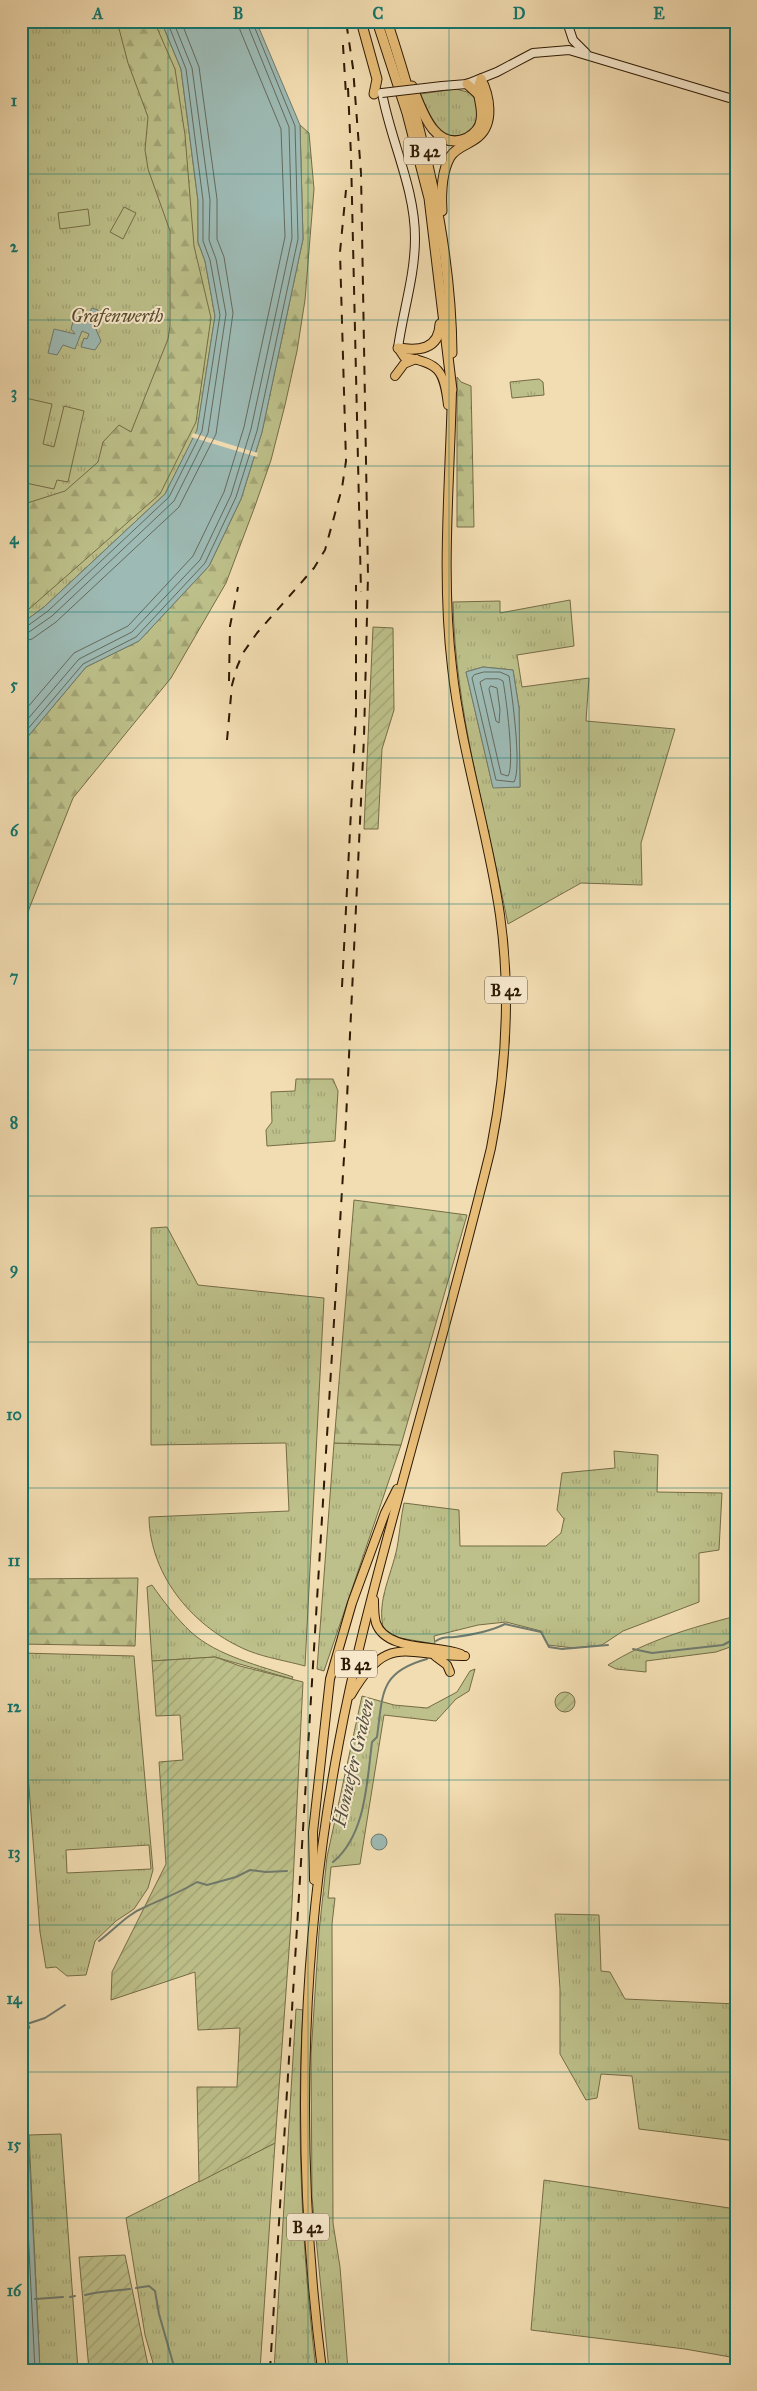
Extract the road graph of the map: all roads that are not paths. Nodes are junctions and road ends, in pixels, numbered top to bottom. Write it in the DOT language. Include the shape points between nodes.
graph roads {
  1 [pos="361,21"];
  2 [pos="377,21"];
  3 [pos="388,21"];
  4 [pos="568,25"];
  5 [pos="590,56"];
  6 [pos="401,63"];
  7 [pos="481,78"];
  8 [pos="467,84"];
  9 [pos="442,86"];
  10 [pos="378,94"];
  11 [pos="478,94"];
  12 [pos="736,100"];
  13 [pos="424,180"];
  14 [pos="442,242"];
  15 [pos="398,348"];
  16 [pos="418,359"];
  17 [pos="395,376"];
  18 [pos="452,390"];
  19 [pos="451,424"];
  20 [pos="404,1474"];
  21 [pos="373,1593"];
  22 [pos="431,1653"];
  23 [pos="450,1672"];
  24 [pos="347,1703"];
  25 [pos="314,1912"];
  26 [pos="322,2370"];
  1 -- 10 [label="highway"];
  2 -- 13 [label="highway, B 42" via="407,113"];
  3 -- 6 [label="highway, B 42"];
  4 -- 5 [label="main road" via="575,42"];
  5 -- 7 [label="main road" via="569,50 538,52"];
  5 -- 12 [label="main road"];
  6 -- 11 [label="highway" via="430,125 445,139 459,140 476,131 482,114"];
  6 -- 14 [label="highway, B 42" via="427,158"];
  7 -- 8 [label="main road"];
  7 -- 9 [label="main road"];
  7 -- 11 [label="highway"];
  7 -- 14 [label="highway" via="486,91 488,121 480,136 459,148 448,163 442,194"];
  8 -- 9 [label="main road"];
  8 -- 11 [label="highway"];
  9 -- 10 [label="main road, bridge"];
  10 -- 15 [label="main road" via="414,216 415,250"];
  13 -- 15 [label="highway" via="440,328 425,348"];
  13 -- 18 [label="highway, B 42" via="435,239"];
  14 -- 18 [label="highway, B 42" via="452,342"];
  15 -- 16 [label="main road" via="404,357"];
  16 -- 17 [label="main road" via="404,364"];
  16 -- 19 [label="main road" via="431,364 441,374"];
  18 -- 19 [label="main road, B 42"];
  19 -- 20 [label="main road, B 42" via="447,577 449,636 459,721 500,917 506,987 505,1049 489,1156"];
  20 -- 21 [label="main road, B 42"];
  20 -- 25 [label="main road" via="385,1512 343,1629 330,1679 313,1832"];
  21 -- 22 [label="main road" via="377,1625 386,1637 465,1656"];
  21 -- 24 [label="main road, B 42"];
  22 -- 23 [label="main road" via="445,1662"];
  22 -- 24 [label="main road" via="403,1652 379,1659 365,1672"];
  24 -- 25 [label="main road, B 42" via="326,1815"];
  25 -- 26 [label="main road, B 42" via="304,2083 305,2146 310,2261"];
}
